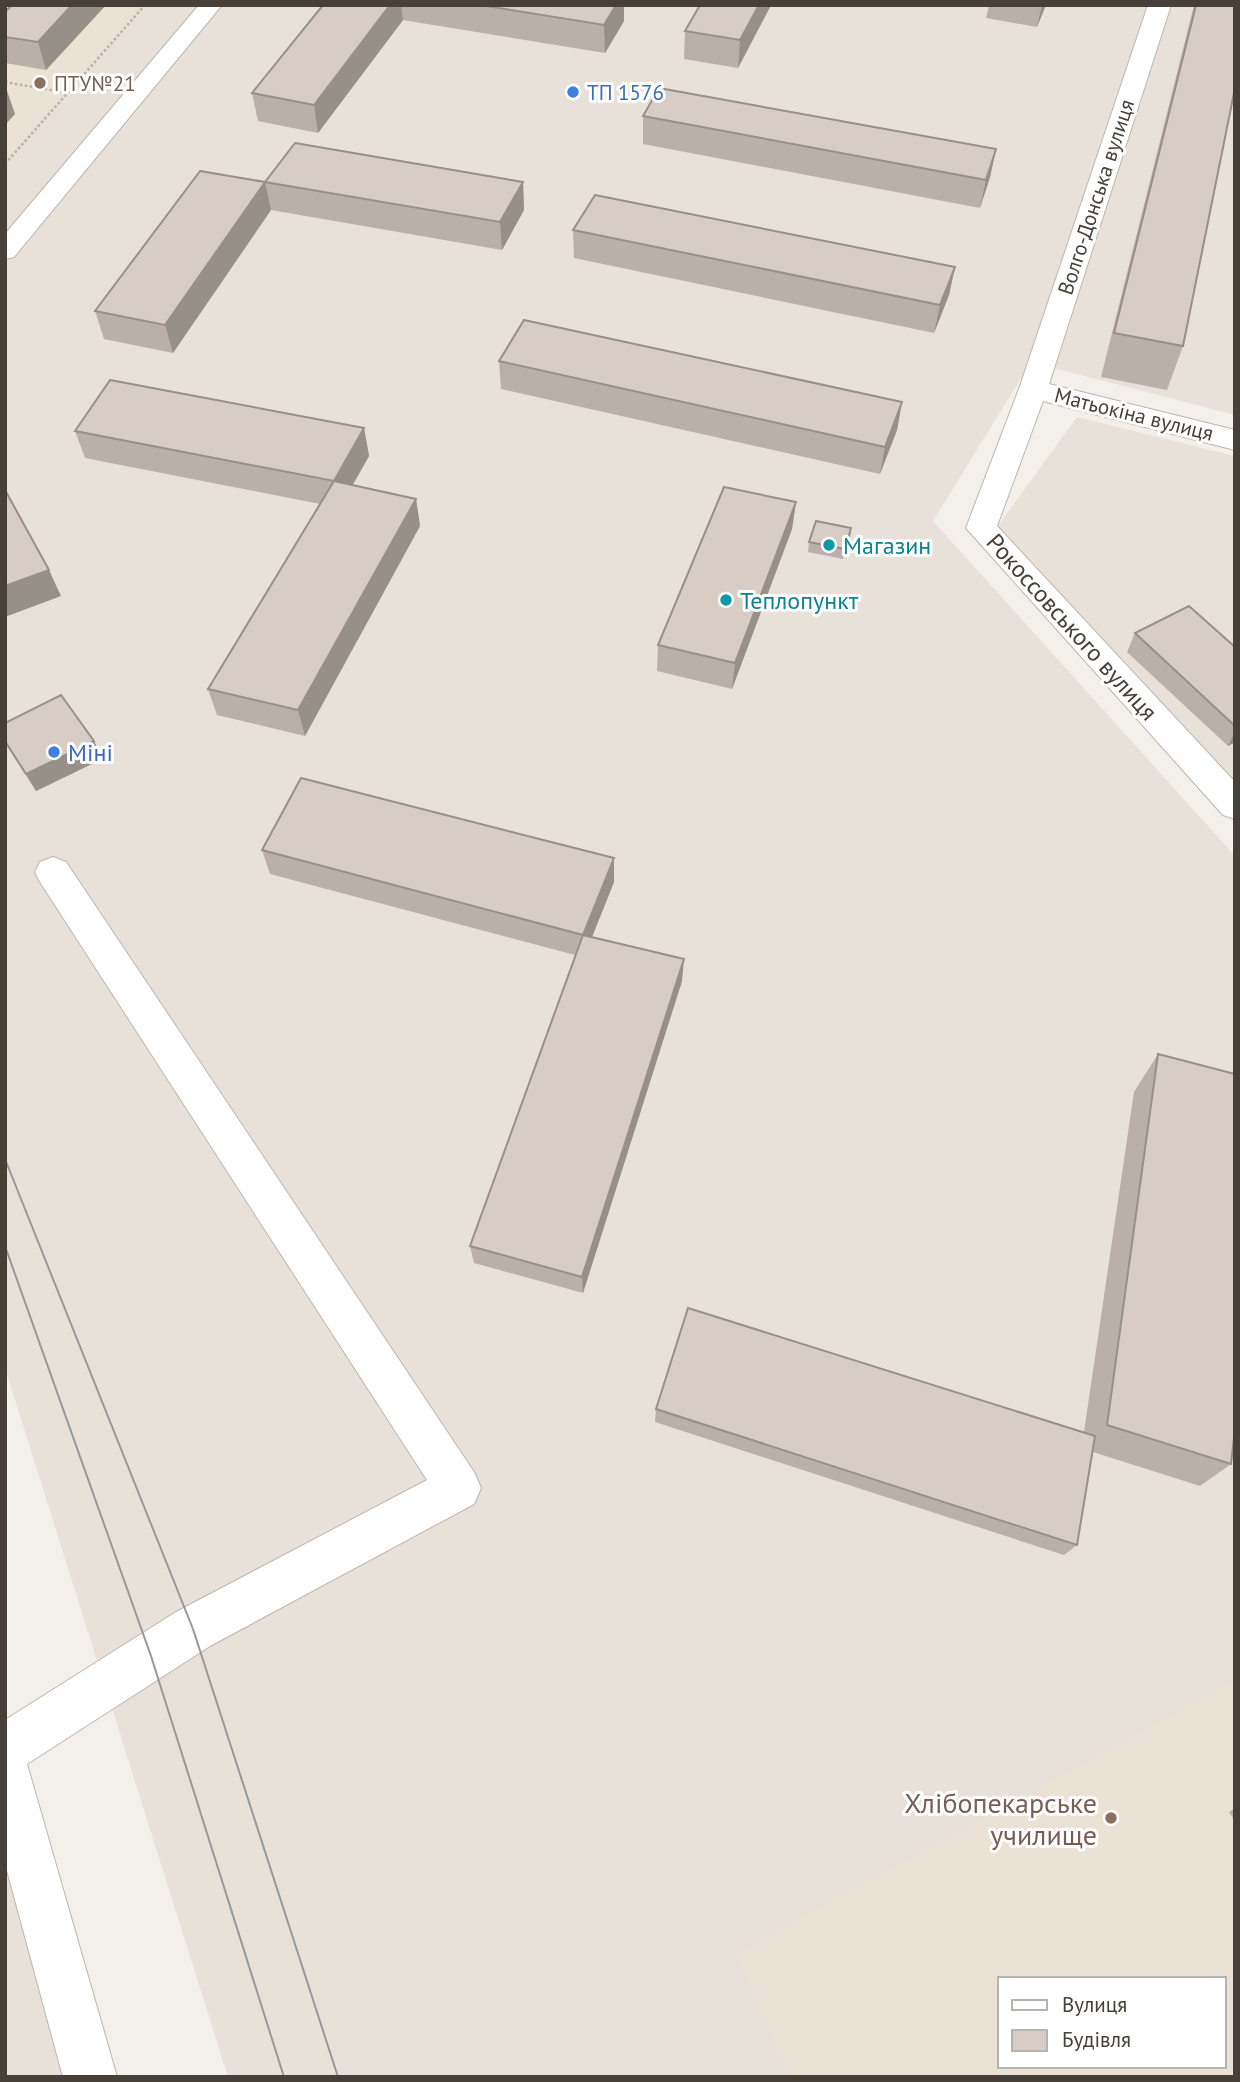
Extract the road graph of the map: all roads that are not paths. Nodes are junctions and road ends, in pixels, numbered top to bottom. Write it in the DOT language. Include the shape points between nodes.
graph roads {
  1 [pos="211,5"];
  2 [pos="1160,5"];
  3 [pos="5,251"];
  4 [pos="1033,389"];
  5 [pos="1235,440"];
  6 [pos="1235,805"];
  7 [pos="53,872"];
  8 [pos="5,1749"];
  9 [pos="5,1771"];
  10 [pos="90,2077"];
  1 -- 3 [label="street"];
  2 -- 4 [label="street, Волго-Донська вулиця"];
  4 -- 5 [label="street, Матьокіна вулиця"];
  4 -- 6 [label="street, Рокоссовського вулиця" via="981,528"];
  7 -- 8 [label="street" via="458,1488 194,1629"];
  9 -- 10 [label="street"];
}
